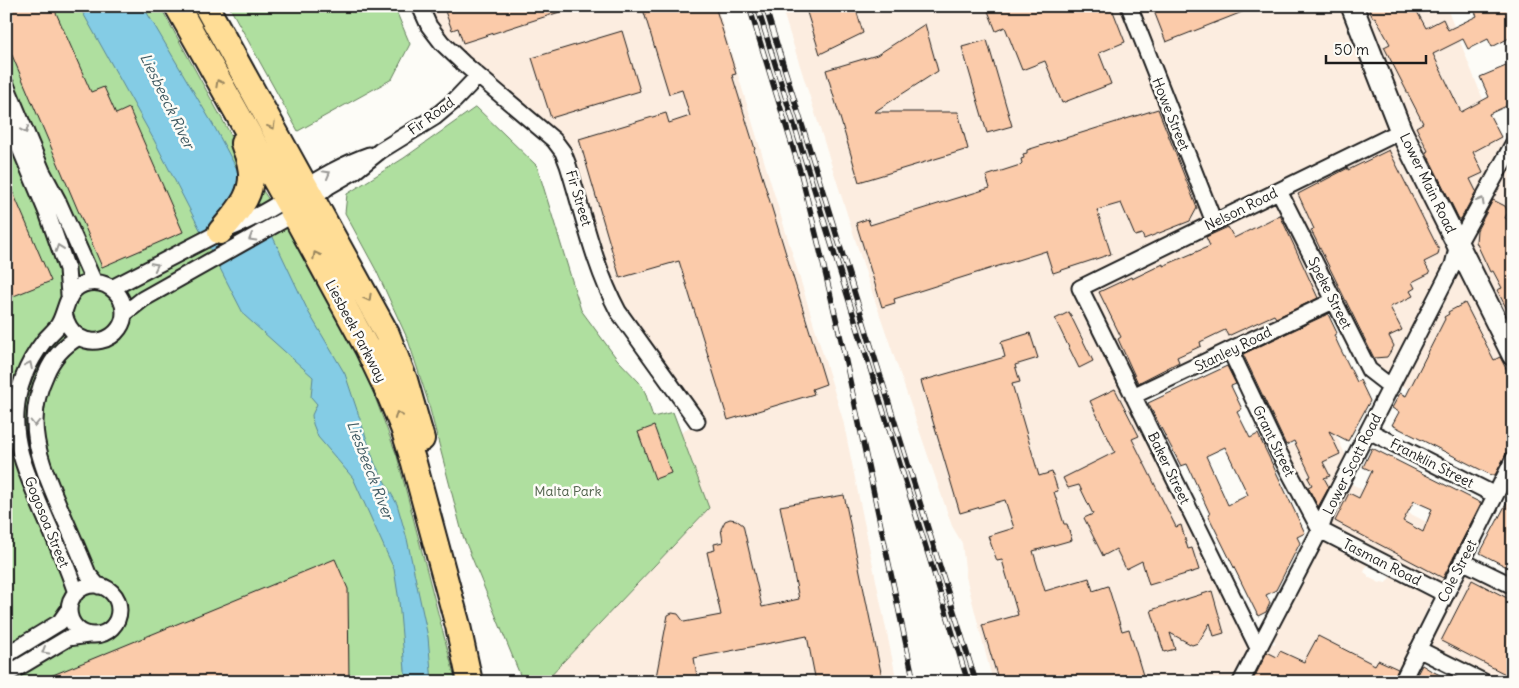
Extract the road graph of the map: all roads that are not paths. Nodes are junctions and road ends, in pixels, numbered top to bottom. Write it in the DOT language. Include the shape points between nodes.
graph roads {
  1 [pos="176,6"];
  2 [pos="206,6"];
  3 [pos="420,6"];
  4 [pos="1129,6"];
  5 [pos="1352,6"];
  6 [pos="478,76"];
  7 [pos="6,85"];
  8 [pos="233,108"];
  9 [pos="6,115"];
  10 [pos="1401,130"];
  11 [pos="1513,144"];
  12 [pos="1279,191"];
  13 [pos="309,193"];
  14 [pos="290,207"];
  15 [pos="1214,222"];
  16 [pos="220,232"];
  17 [pos="1458,244"];
  18 [pos="94,282"];
  19 [pos="112,288"];
  20 [pos="1080,288"];
  21 [pos="69,295"];
  22 [pos="1333,301"];
  23 [pos="64,313"];
  24 [pos="124,314"];
  25 [pos="79,338"];
  26 [pos="1230,350"];
  27 [pos="1513,355"];
  28 [pos="1391,387"];
  29 [pos="1133,396"];
  30 [pos="697,421"];
  31 [pos="1369,431"];
  32 [pos="1513,460"];
  33 [pos="1495,495"];
  34 [pos="1320,530"];
  35 [pos="1462,561"];
  36 [pos="98,586"];
  37 [pos="1513,586"];
  38 [pos="76,593"];
  39 [pos="1445,594"];
  40 [pos="69,609"];
  41 [pos="88,635"];
  42 [pos="1258,648"];
  43 [pos="1418,648"];
  44 [pos="6,655"];
  45 [pos="6,675"];
  46 [pos="470,682"];
  47 [pos="480,682"];
  48 [pos="1241,682"];
  49 [pos="1402,682"];
  50 [pos="1484,682"];
  8 -- 1 [label="main road, Liesbeek Parkway, one-way"];
  2 -- 13 [label="main road, Liesbeek Parkway, one-way"];
  3 -- 6 [label="street, Fir Street" via="428,26 442,43"];
  4 -- 15 [label="street, Howe Street"];
  5 -- 10 [label="street, Lower Main Road"];
  6 -- 13 [label="street, Fir Road" via="440,113 380,151 351,161"];
  6 -- 30 [label="street, Fir Street" via="549,136 563,152 609,294"];
  7 -- 18 [label="street, one-way"];
  8 -- 14 [label="main road, Liesbeek Parkway"];
  8 -- 16 [label="main road" via="252,178 243,206"];
  21 -- 9 [label="street, one-way" via="67,269"];
  10 -- 12 [label="street, Nelson Road"];
  10 -- 17 [label="street, Lower Main Road"];
  17 -- 11 [label="street, Lower Scott Road, one-way"];
  12 -- 15 [label="street, Nelson Road"];
  12 -- 22 [label="street, Speke Street"];
  13 -- 14 [label="street, Fir Road"];
  13 -- 47 [label="main road, Liesbeek Parkway, one-way" via="386,334 404,380 438,502"];
  14 -- 16 [label="street"];
  14 -- 24 [label="street, one-way"];
  46 -- 14 [label="main road, Liesbeek Parkway, one-way" via="458,626 403,428 367,348"];
  15 -- 20 [label="street, Nelson Road"];
  19 -- 16 [label="street, one-way"];
  17 -- 27 [label="street, Lower Main Road"];
  17 -- 28 [label="street, Lower Scott Road" via="1453,264"];
  18 -- 19 [label="street"];
  18 -- 21 [label="street" via="76,288"];
  19 -- 24 [label="street" via="120,299"];
  20 -- 29 [label="street, Baker Street"];
  21 -- 23 [label="street"];
  22 -- 26 [label="street, Stanley Road"];
  22 -- 28 [label="street, Speke Street" via="1369,370"];
  23 -- 25 [label="street" via="71,331"];
  38 -- 23 [label="street, Gogosoa Street, one-way" via="27,472 16,426 18,398 27,369"];
  24 -- 25 [label="street" via="116,332 108,338 98,341"];
  25 -- 36 [label="street, Gogosoa Street, one-way" via="66,345 55,357 44,377 37,398 35,432 49,482 88,574"];
  26 -- 29 [label="street, Stanley Road"];
  26 -- 34 [label="street, Grant Street"];
  28 -- 31 [label="street, Lower Scott Road"];
  29 -- 42 [label="street, Baker Street"];
  31 -- 33 [label="street, Franklin Street"];
  31 -- 34 [label="street, Lower Scott Road"];
  32 -- 33 [label="street, Cole Street"];
  33 -- 35 [label="street, Cole Street"];
  34 -- 39 [label="street, Tasman Road"];
  34 -- 42 [label="street, Lower Scott Road"];
  35 -- 37 [label="street"];
  35 -- 39 [label="street, Cole Street"];
  36 -- 38 [label="street" via="83,588"];
  36 -- 41 [label="street" via="112,593 119,607 118,615 111,629"];
  38 -- 40 [label="street"];
  39 -- 43 [label="street, Cole Street"];
  40 -- 41 [label="street" via="74,625"];
  40 -- 44 [label="street" via="60,622"];
  41 -- 45 [label="street, one-way" via="68,638"];
  42 -- 48 [label="street, Lower Scott Road"];
  43 -- 49 [label="street, Cole Street"];
  43 -- 50 [label="street"];
}
